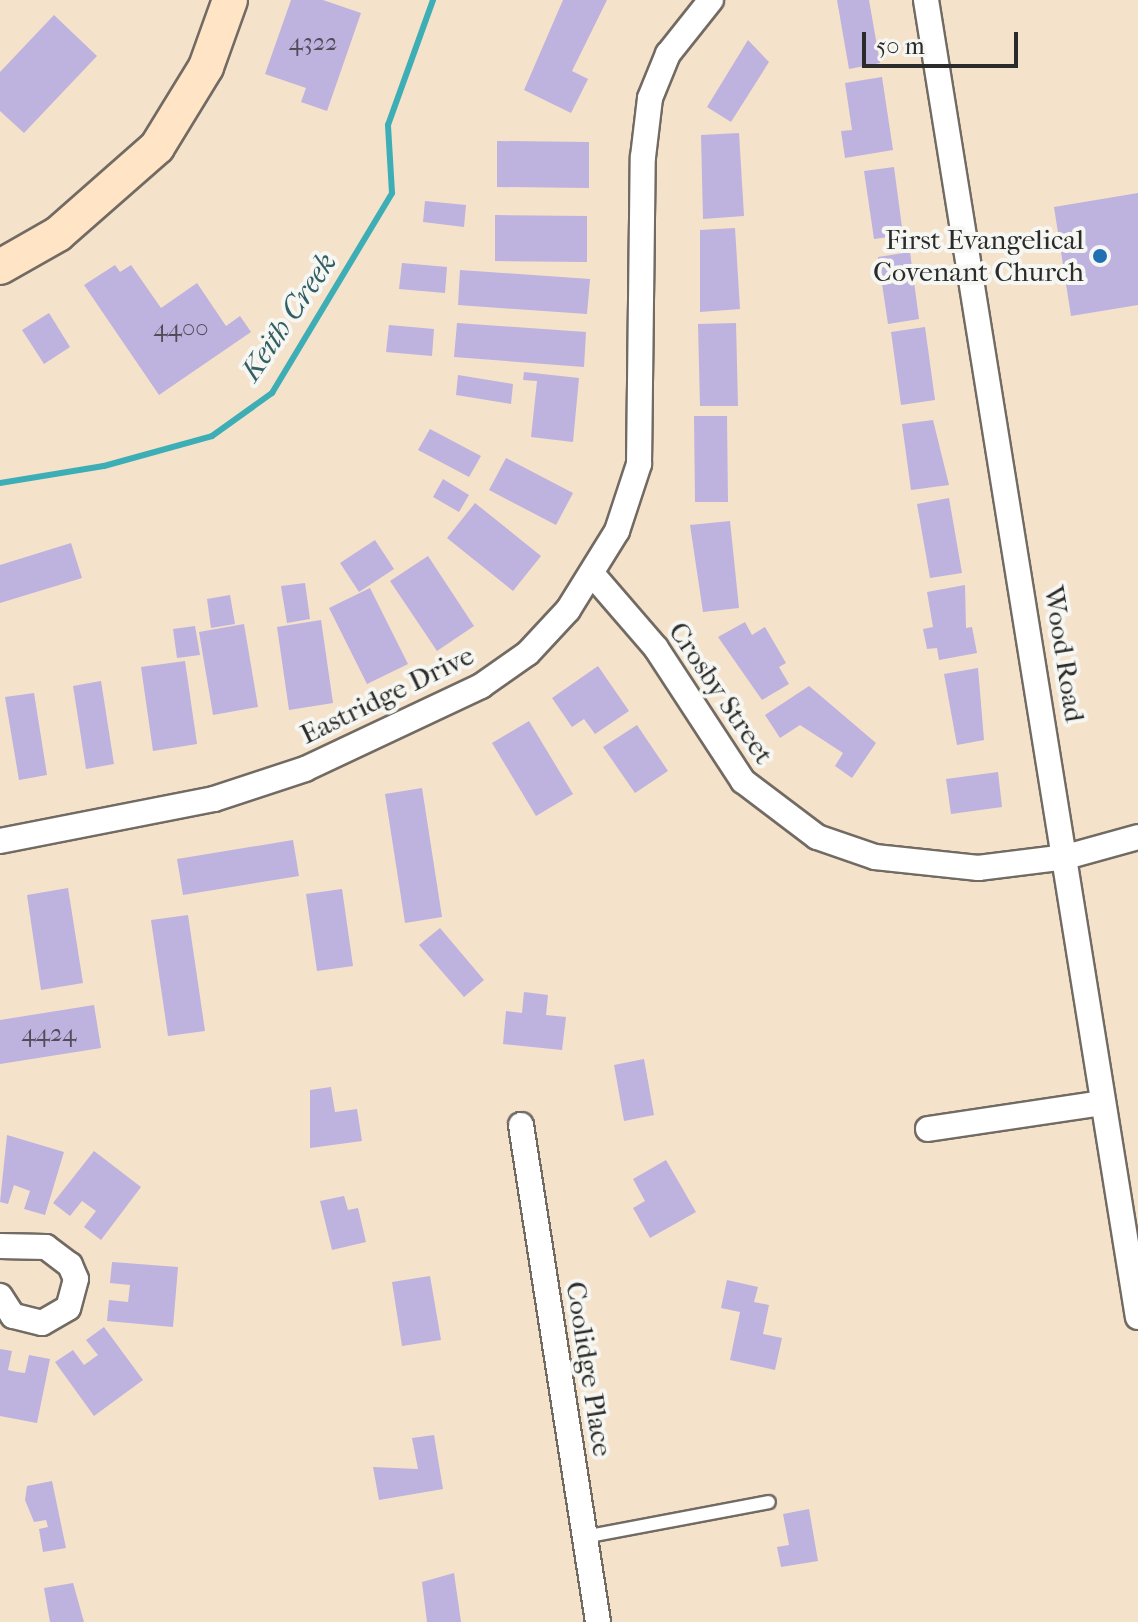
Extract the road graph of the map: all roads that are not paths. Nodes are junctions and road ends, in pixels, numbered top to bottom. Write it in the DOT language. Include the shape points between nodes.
graph roads {
  1 [pos="230,0"];
  2 [pos="711,0"];
  3 [pos="926,0"];
  4 [pos="0,267"];
  5 [pos="593,575"];
  6 [pos="1138,837"];
  7 [pos="0,841"];
  8 [pos="1066,857"];
  9 [pos="1103,1103"];
  10 [pos="521,1125"];
  11 [pos="928,1129"];
  12 [pos="0,1246"];
  13 [pos="0,1296"];
  14 [pos="1138,1317"];
  15 [pos="769,1502"];
  16 [pos="584,1537"];
  17 [pos="598,1622"];
  1 -- 4 [label="street" via="206,67 157,147 58,234"];
  2 -- 5 [label="street, Eastridge Drive" via="668,54 645,123 639,464 629,504"];
  3 -- 8 [label="street, Wood Road"];
  5 -- 7 [label="street, Eastridge Drive" via="549,632 505,671 366,743 214,799"];
  5 -- 8 [label="street, Crosby Street" via="656,648 724,758 791,823 842,847 911,863 978,868"];
  6 -- 8 [label="street, Crosby Street"];
  8 -- 9 [label="street, Wood Road"];
  9 -- 11 [label="street"];
  9 -- 14 [label="street, Wood Road"];
  10 -- 16 [label="street, Coolidge Place"];
  12 -- 13 [label="street" via="46,1247 70,1265 76,1279 68,1308 42,1323 13,1316"];
  15 -- 16 [label="lane"];
  16 -- 17 [label="street, Coolidge Place"];
}
